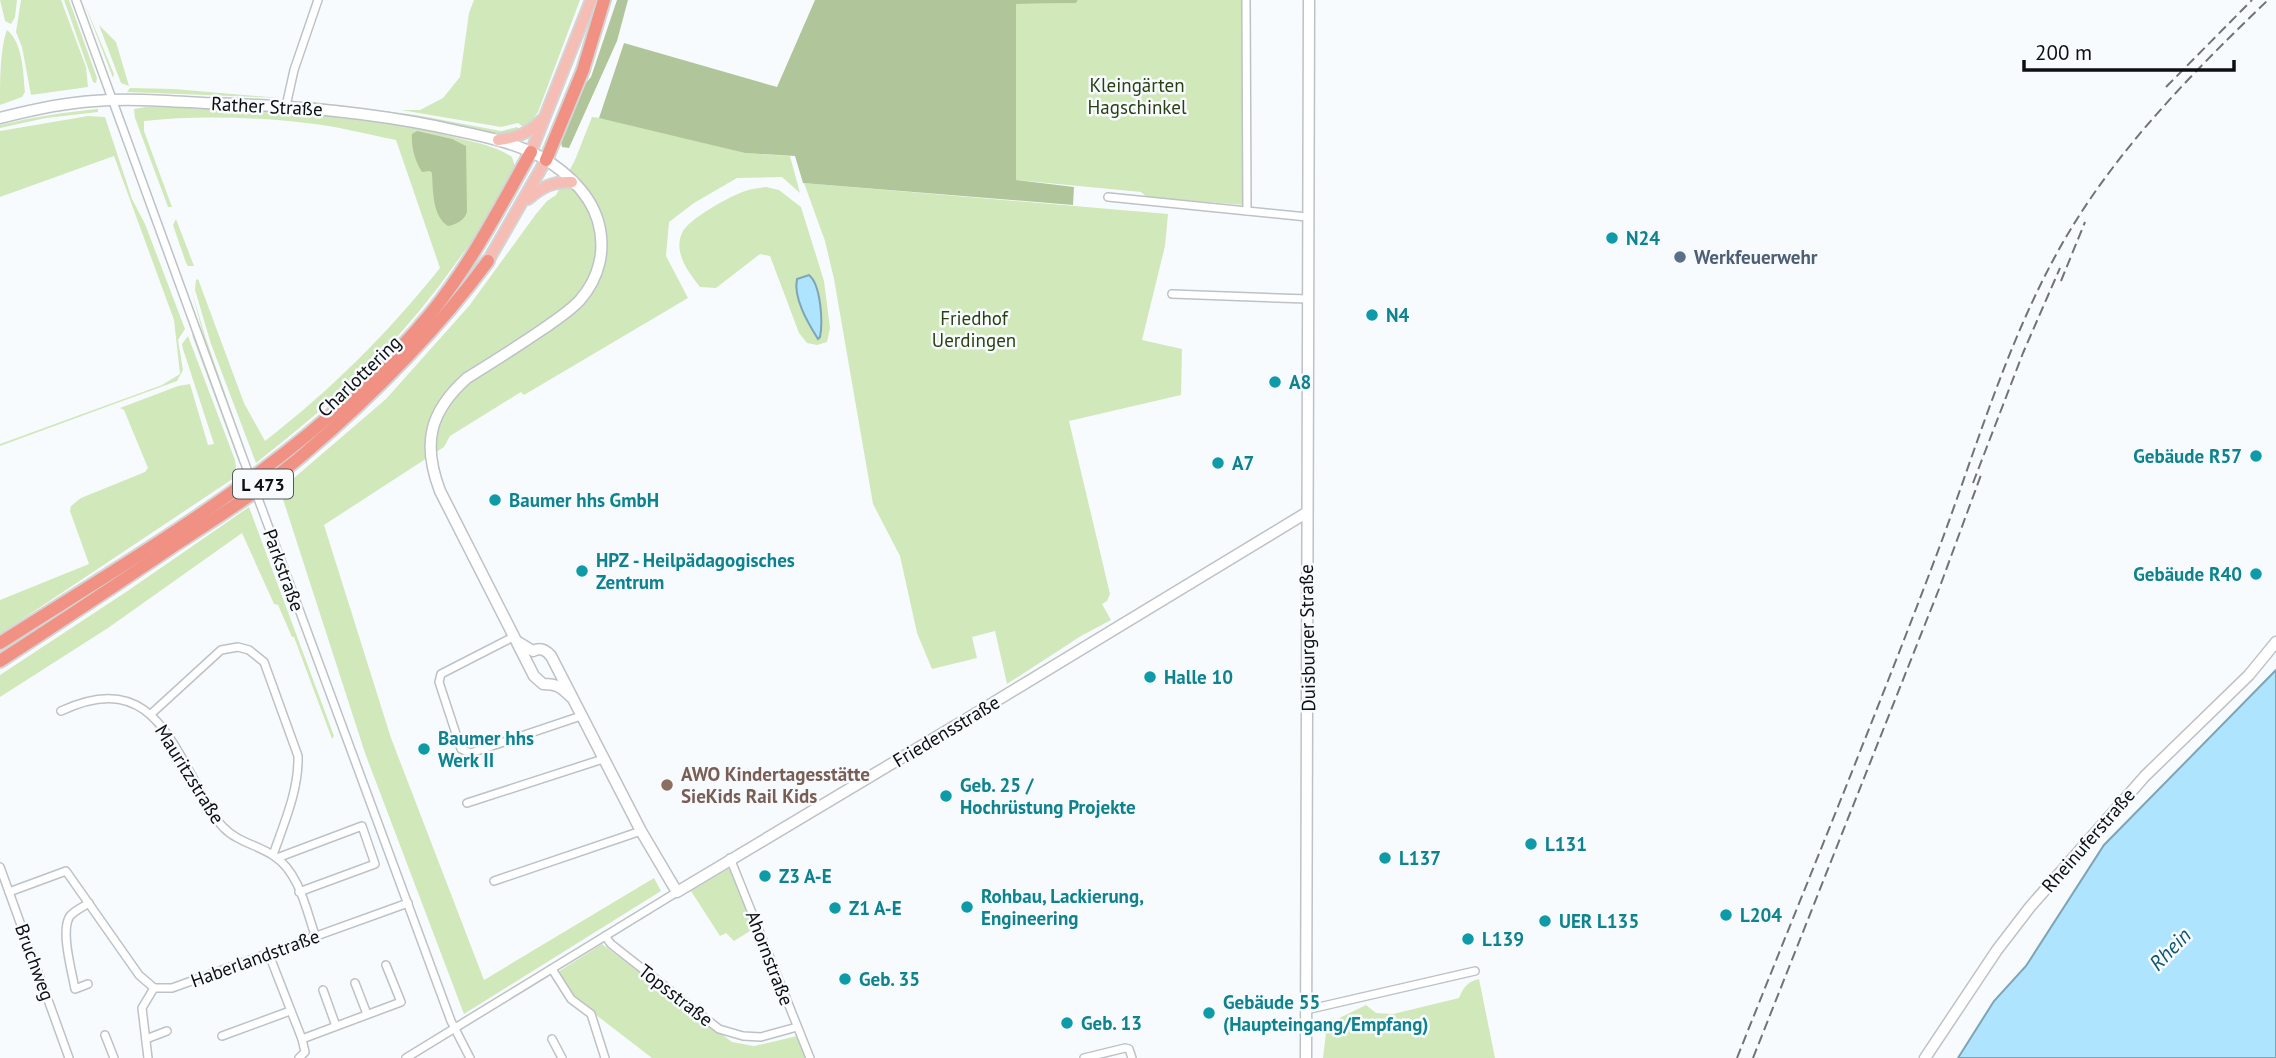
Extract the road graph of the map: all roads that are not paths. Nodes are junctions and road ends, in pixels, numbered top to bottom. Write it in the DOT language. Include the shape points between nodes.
graph roads {
  1 [pos="76,0"];
  2 [pos="318,0"];
  3 [pos="591,0"];
  4 [pos="604,0"];
  5 [pos="1245,0"];
  6 [pos="1309,0"];
  7 [pos="112,100"];
  8 [pos="286,106"];
  9 [pos="0,118"];
  10 [pos="545,118"];
  11 [pos="498,140"];
  12 [pos="531,152"];
  13 [pos="546,160"];
  14 [pos="572,182"];
  15 [pos="1108,197"];
  16 [pos="523,202"];
  17 [pos="1247,211"];
  18 [pos="1307,217"];
  19 [pos="488,261"];
  20 [pos="1172,294"];
  21 [pos="1307,299"];
  22 [pos="1306,513"];
  23 [pos="516,638"];
  24 [pos="2276,642"];
  25 [pos="0,643"];
  26 [pos="533,651"];
  27 [pos="0,661"];
  28 [pos="526,661"];
  29 [pos="559,671"];
  30 [pos="543,684"];
  31 [pos="571,697"];
  32 [pos="61,711"];
  33 [pos="151,714"];
  34 [pos="581,716"];
  35 [pos="603,760"];
  36 [pos="467,803"];
  37 [pos="641,831"];
  38 [pos="275,857"];
  39 [pos="730,858"];
  40 [pos="0,867"];
  41 [pos="494,881"];
  42 [pos="299,891"];
  43 [pos="9,892"];
  44 [pos="677,892"];
  45 [pos="89,903"];
  46 [pos="408,903"];
  47 [pos="315,935"];
  48 [pos="605,936"];
  49 [pos="268,952"];
  50 [pos="386,965"];
  51 [pos="552,969"];
  52 [pos="1475,971"];
  53 [pos="355,983"];
  54 [pos="88,984"];
  55 [pos="154,988"];
  56 [pos="323,990"];
  57 [pos="1306,1010"];
  58 [pos="290,1011"];
  59 [pos="368,1014"];
  60 [pos="336,1026"];
  61 [pos="797,1027"];
  62 [pos="454,1029"];
  63 [pos="167,1031"];
  64 [pos="105,1035"];
  65 [pos="222,1036"];
  66 [pos="146,1039"];
  67 [pos="302,1039"];
  68 [pos="552,1040"];
  69 [pos="69,1058"];
  70 [pos="114,1058"];
  71 [pos="148,1058"];
  72 [pos="299,1058"];
  73 [pos="406,1058"];
  74 [pos="470,1058"];
  75 [pos="562,1058"];
  76 [pos="605,1058"];
  77 [pos="810,1058"];
  78 [pos="1084,1058"];
  79 [pos="1132,1058"];
  80 [pos="1306,1058"];
  81 [pos="1925,1058"];
  1 -- 7 [label="street, Parkstraße"];
  2 -- 8 [label="street"];
  3 -- 10 [label="main road, Charlottering / L 473"];
  4 -- 13 [label="highway, Charlottering / L 473" via="583,70"];
  5 -- 17 [label="street"];
  6 -- 18 [label="main road, Duisburger Straße"];
  7 -- 8 [label="main road, Rather Straße"];
  7 -- 9 [label="main road, Rather Straße" via="65,104"];
  7 -- 46 [label="street, Parkstraße, bridge"];
  8 -- 11 [label="main road, Rather Straße" via="431,125"];
  10 -- 11 [label="main road" via="516,138"];
  10 -- 12 [label="main road, Charlottering / L 473"];
  11 -- 12 [label="main road, Rather Straße"];
  12 -- 13 [label="main road, Rather Straße"];
  12 -- 25 [label="highway, Charlottering / L 473" via="481,240 431,313 363,386 295,446 222,499"];
  13 -- 14 [label="main road, Rather Straße"];
  13 -- 16 [label="main road, Charlottering / L 473"];
  14 -- 16 [label="main road" via="547,184"];
  14 -- 23 [label="main road, Rather Straße" via="590,200 600,229 601,260 590,288 563,315 456,388 439,411 430,438 432,471 440,491"];
  15 -- 17 [label="street"];
  16 -- 19 [label="main road, Charlottering / L 473"];
  17 -- 18 [label="street"];
  18 -- 21 [label="main road, Duisburger Straße"];
  19 -- 27 [label="highway, Charlottering / L 473" via="408,357 302,455"];
  20 -- 21 [label="street"];
  21 -- 22 [label="main road, Duisburger Straße"];
  22 -- 39 [label="main road, Friedensstraße"];
  22 -- 57 [label="main road, Duisburger Straße"];
  23 -- 26 [label="main road"];
  23 -- 28 [label="main road, Rather Straße"];
  23 -- 34 [label="street" via="441,674 439,682 461,749 471,753"];
  24 -- 81 [label="main road, Rheinuferstraße" via="2249,675 2137,785 2030,907"];
  26 -- 28 [label="main road"];
  26 -- 29 [label="main road" via="547,650"];
  28 -- 30 [label="main road"];
  29 -- 30 [label="main road" via="555,680"];
  29 -- 31 [label="main road"];
  30 -- 31 [label="main road" via="556,685"];
  31 -- 34 [label="main road"];
  32 -- 33 [label="street, Mauritzstraße" via="100,698 119,699"];
  33 -- 38 [label="street, Mauritzstraße" via="166,729 223,828"];
  33 -- 38 [label="street" via="221,650 239,647 264,662 298,756 296,787"];
  34 -- 35 [label="main road"];
  35 -- 36 [label="street"];
  35 -- 37 [label="main road"];
  37 -- 41 [label="street"];
  37 -- 44 [label="main road"];
  38 -- 42 [label="street, Mauritzstraße" via="286,866"];
  38 -- 42 [label="street" via="362,826 375,864"];
  39 -- 44 [label="main road, Friedensstraße"];
  39 -- 61 [label="street, Ahornstraße"];
  40 -- 43 [label="street, Bruchweg"];
  42 -- 47 [label="street, Mauritzstraße"];
  43 -- 45 [label="street" via="66,871"];
  43 -- 69 [label="street, Bruchweg"];
  44 -- 48 [label="street, Friedensstraße"];
  45 -- 54 [label="street" via="72,914 67,927 75,989"];
  45 -- 55 [label="street" via="139,975"];
  46 -- 47 [label="street, Haberlandstraße"];
  46 -- 62 [label="street, Parkstraße"];
  47 -- 49 [label="street, Haberlandstraße"];
  48 -- 51 [label="street, Friedensstraße"];
  48 -- 61 [label="street, Topsstraße" via="719,1029 761,1037"];
  49 -- 55 [label="street, Haberlandstraße" via="172,988"];
  49 -- 58 [label="street"];
  50 -- 59 [label="street" via="401,1002"];
  51 -- 62 [label="street, Friedensstraße"];
  51 -- 76 [label="street" via="571,999 591,1014"];
  52 -- 57 [label="street"];
  53 -- 59 [label="street"];
  55 -- 66 [label="street" via="142,1008"];
  56 -- 60 [label="street"];
  57 -- 80 [label="main road, Duisburger Straße"];
  58 -- 65 [label="street"];
  58 -- 67 [label="street"];
  59 -- 60 [label="street"];
  60 -- 67 [label="street"];
  61 -- 77 [label="street, Ahornstraße"];
  62 -- 73 [label="street, Friedensstraße"];
  62 -- 74 [label="street, Parkstraße"];
  63 -- 66 [label="street"];
  64 -- 70 [label="street"];
  66 -- 71 [label="street"];
  67 -- 72 [label="street" via="305,1052"];
  68 -- 75 [label="street"];
  78 -- 79 [label="street" via="1129,1049"];
}
